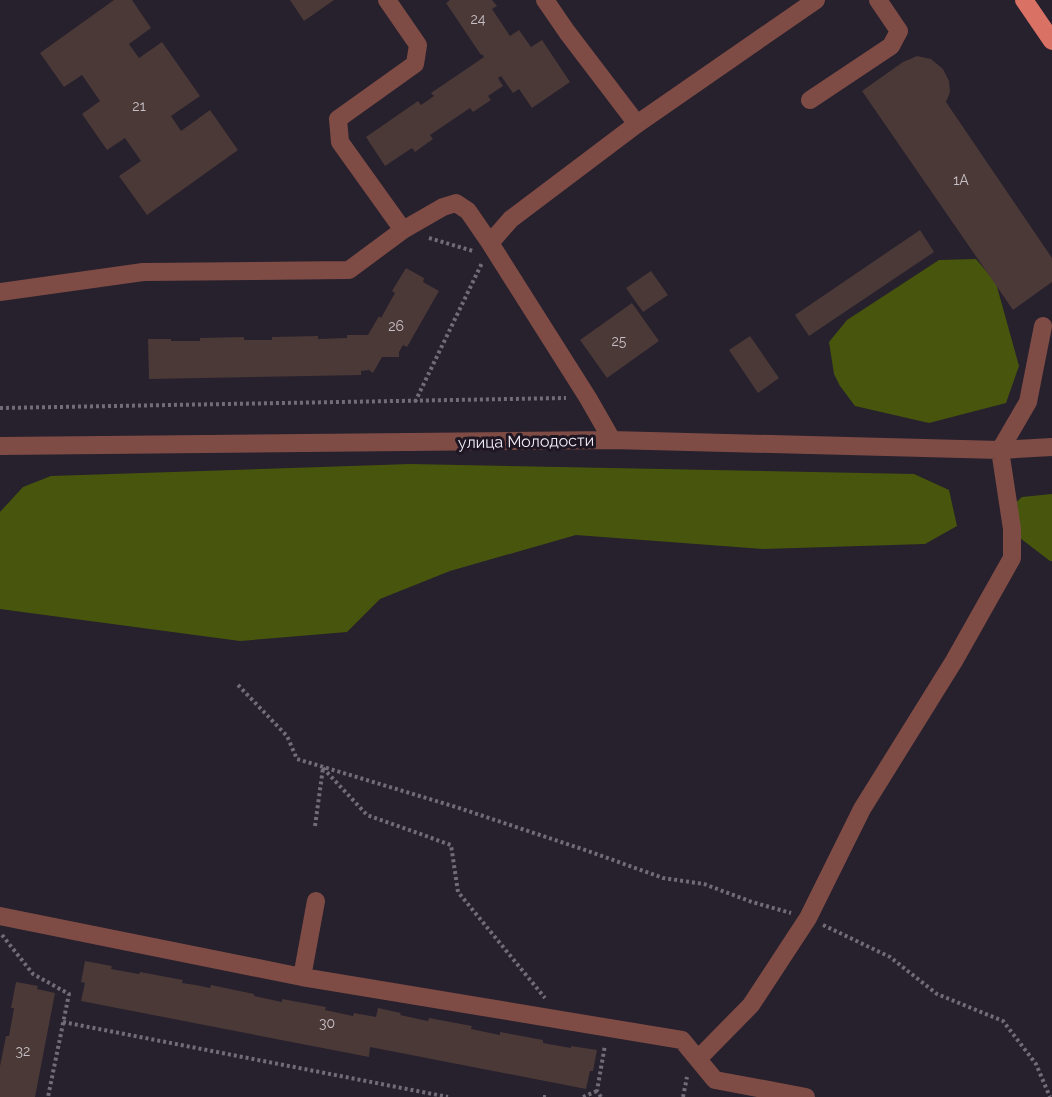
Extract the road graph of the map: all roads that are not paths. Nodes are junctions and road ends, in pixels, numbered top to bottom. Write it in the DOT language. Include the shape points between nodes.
graph roads {
  1 [pos="387,0"];
  2 [pos="546,0"];
  3 [pos="816,0"];
  4 [pos="878,0"];
  5 [pos="1024,0"];
  6 [pos="1052,41"];
  7 [pos="810,100"];
  8 [pos="637,124"];
  9 [pos="403,230"];
  10 [pos="488,249"];
  11 [pos="0,292"];
  12 [pos="1043,326"];
  13 [pos="612,440"];
  14 [pos="0,446"];
  15 [pos="1052,447"];
  16 [pos="1000,450"];
  17 [pos="316,901"];
  18 [pos="0,916"];
  19 [pos="302,977"];
  20 [pos="698,1059"];
  21 [pos="806,1097"];
  1 -- 9 [label="street" via="418,45 415,64 338,119 340,142"];
  2 -- 8 [label="street"];
  3 -- 8 [label="street"];
  4 -- 7 [label="street" via="899,31 891,46"];
  5 -- 6 [label="main road"];
  8 -- 10 [label="street" via="511,219"];
  9 -- 10 [label="street" via="456,203 468,211"];
  9 -- 11 [label="street" via="349,270 142,272"];
  10 -- 13 [label="street"];
  12 -- 16 [label="street" via="1028,402"];
  13 -- 14 [label="street, улица Молодости"];
  13 -- 16 [label="street, улица Молодости"];
  15 -- 16 [label="street, улица Молодости"];
  16 -- 20 [label="street" via="1012,529 1012,558 954,661 862,809 808,918 751,1005"];
  17 -- 19 [label="street"];
  18 -- 19 [label="street"];
  19 -- 20 [label="street" via="682,1040"];
  20 -- 21 [label="street" via="715,1080"];
}
